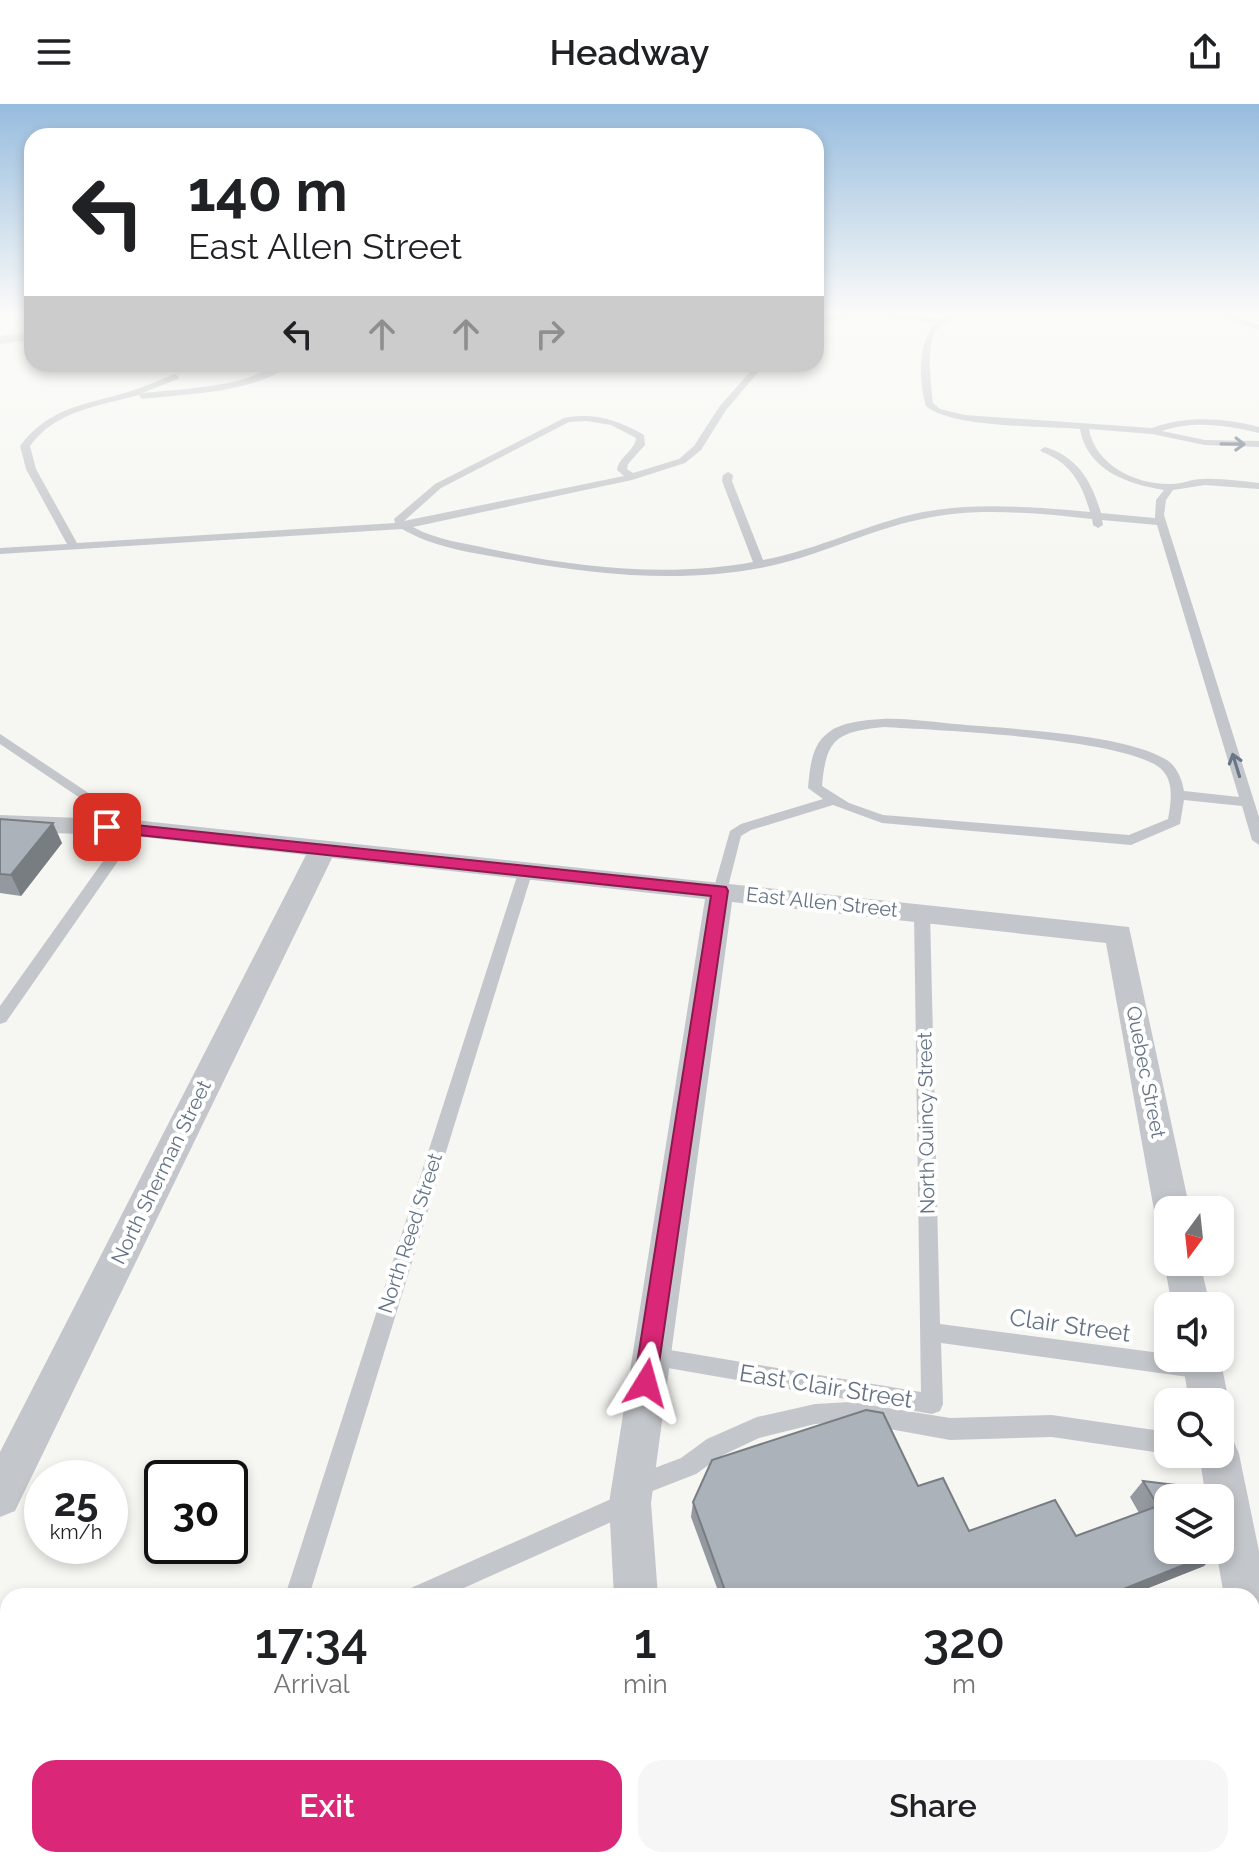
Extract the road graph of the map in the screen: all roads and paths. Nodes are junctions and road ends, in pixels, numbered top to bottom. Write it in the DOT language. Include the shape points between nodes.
graph roads {
  1 [pos="127,394"];
  2 [pos="151,394"];
  3 [pos="735,394"];
  4 [pos="928,394"];
  5 [pos="111,400"];
  6 [pos="1084,427"];
  7 [pos="1259,430"];
  8 [pos="1153,431"];
  9 [pos="1259,444"];
  10 [pos="1045,450"];
  11 [pos="728,475"];
  12 [pos="632,477"];
  13 [pos="1259,486"];
  14 [pos="1170,488"];
  15 [pos="1098,522"];
  16 [pos="1162,522"];
  17 [pos="403,526"];
  18 [pos="74,547"];
  19 [pos="0,551"];
  20 [pos="759,565"];
  21 [pos="0,738"];
  22 [pos="1178,795"];
  23 [pos="834,800"];
  24 [pos="1247,802"];
  25 [pos="0,823"];
  26 [pos="134,828"];
  27 [pos="1259,840"];
  28 [pos="323,849"];
  29 [pos="526,870"];
  30 [pos="720,891"];
  31 [pos="922,913"];
  32 [pos="1119,934"];
  33 [pos="0,1018"];
  34 [pos="1169,1196"];
  35 [pos="931,1332"];
  36 [pos="650,1357"];
  37 [pos="1204,1376"];
  38 [pos="1154,1441"];
  39 [pos="1222,1468"];
  40 [pos="631,1495"];
  41 [pos="0,1496"];
  42 [pos="300,1588"];
  43 [pos="436,1588"];
  44 [pos="636,1588"];
  45 [pos="1244,1588"];
  1 -- 5 [label="lane"];
  2 -- 5 [label="lane"];
  3 -- 12 [label="lane" via="698,448 682,461"];
  4 -- 6 [label="lane" via="937,411 965,418"];
  5 -- 18 [label="lane" via="53,419 25,446 31,469"];
  6 -- 8 [label="lane"];
  6 -- 14 [label="lane" via="1095,460"];
  7 -- 8 [label="lane" via="1173,423"];
  8 -- 9 [label="lane, one-way" via="1178,440"];
  10 -- 15 [label="lane" via="1067,459 1088,486"];
  11 -- 20 [label="lane"];
  12 -- 17 [label="lane"];
  12 -- 17 [label="lane" via="622,470 623,463 641,437 627,427 576,418 438,486 407,509 398,521"];
  13 -- 14 [label="lane" via="1197,482"];
  14 -- 16 [label="lane" via="1159,505"];
  15 -- 16 [label="lane"];
  15 -- 20 [label="lane" via="994,510 930,514"];
  24 -- 16 [label="lane, one-way"];
  17 -- 18 [label="lane"];
  17 -- 20 [label="lane" via="437,540 533,562 648,570"];
  18 -- 19 [label="lane"];
  21 -- 26 [label="lane"];
  22 -- 23 [label="lane" via="1175,821 1131,840 882,819"];
  22 -- 23 [label="lane" via="1175,778 1163,763 1121,748 884,723 830,735 817,754 815,788"];
  22 -- 24 [label="lane"];
  23 -- 30 [label="lane" via="735,834"];
  24 -- 27 [label="lane"];
  25 -- 26 [label="street, East Allen Street"];
  26 -- 28 [label="street, East Allen Street"];
  26 -- 33 [label="lane"];
  28 -- 29 [label="street, East Allen Street"];
  28 -- 41 [label="street, North Sherman Street"];
  29 -- 30 [label="street, East Allen Street"];
  29 -- 42 [label="lane, North Reed Street"];
  30 -- 31 [label="street, East Allen Street"];
  30 -- 36 [label="street"];
  31 -- 32 [label="street, East Allen Street"];
  31 -- 35 [label="lane, North Quincy Street"];
  32 -- 34 [label="street, Quebec Street"];
  35 -- 36 [label="lane, East Clair Street" via="932,1404"];
  35 -- 37 [label="lane, Clair Street"];
  36 -- 40 [label="street"];
  38 -- 40 [label="lane" via="1052,1426 950,1429 863,1414 815,1414 757,1428"];
  39 -- 45 [label="street"];
  40 -- 43 [label="lane"];
  40 -- 44 [label="street"];
}
